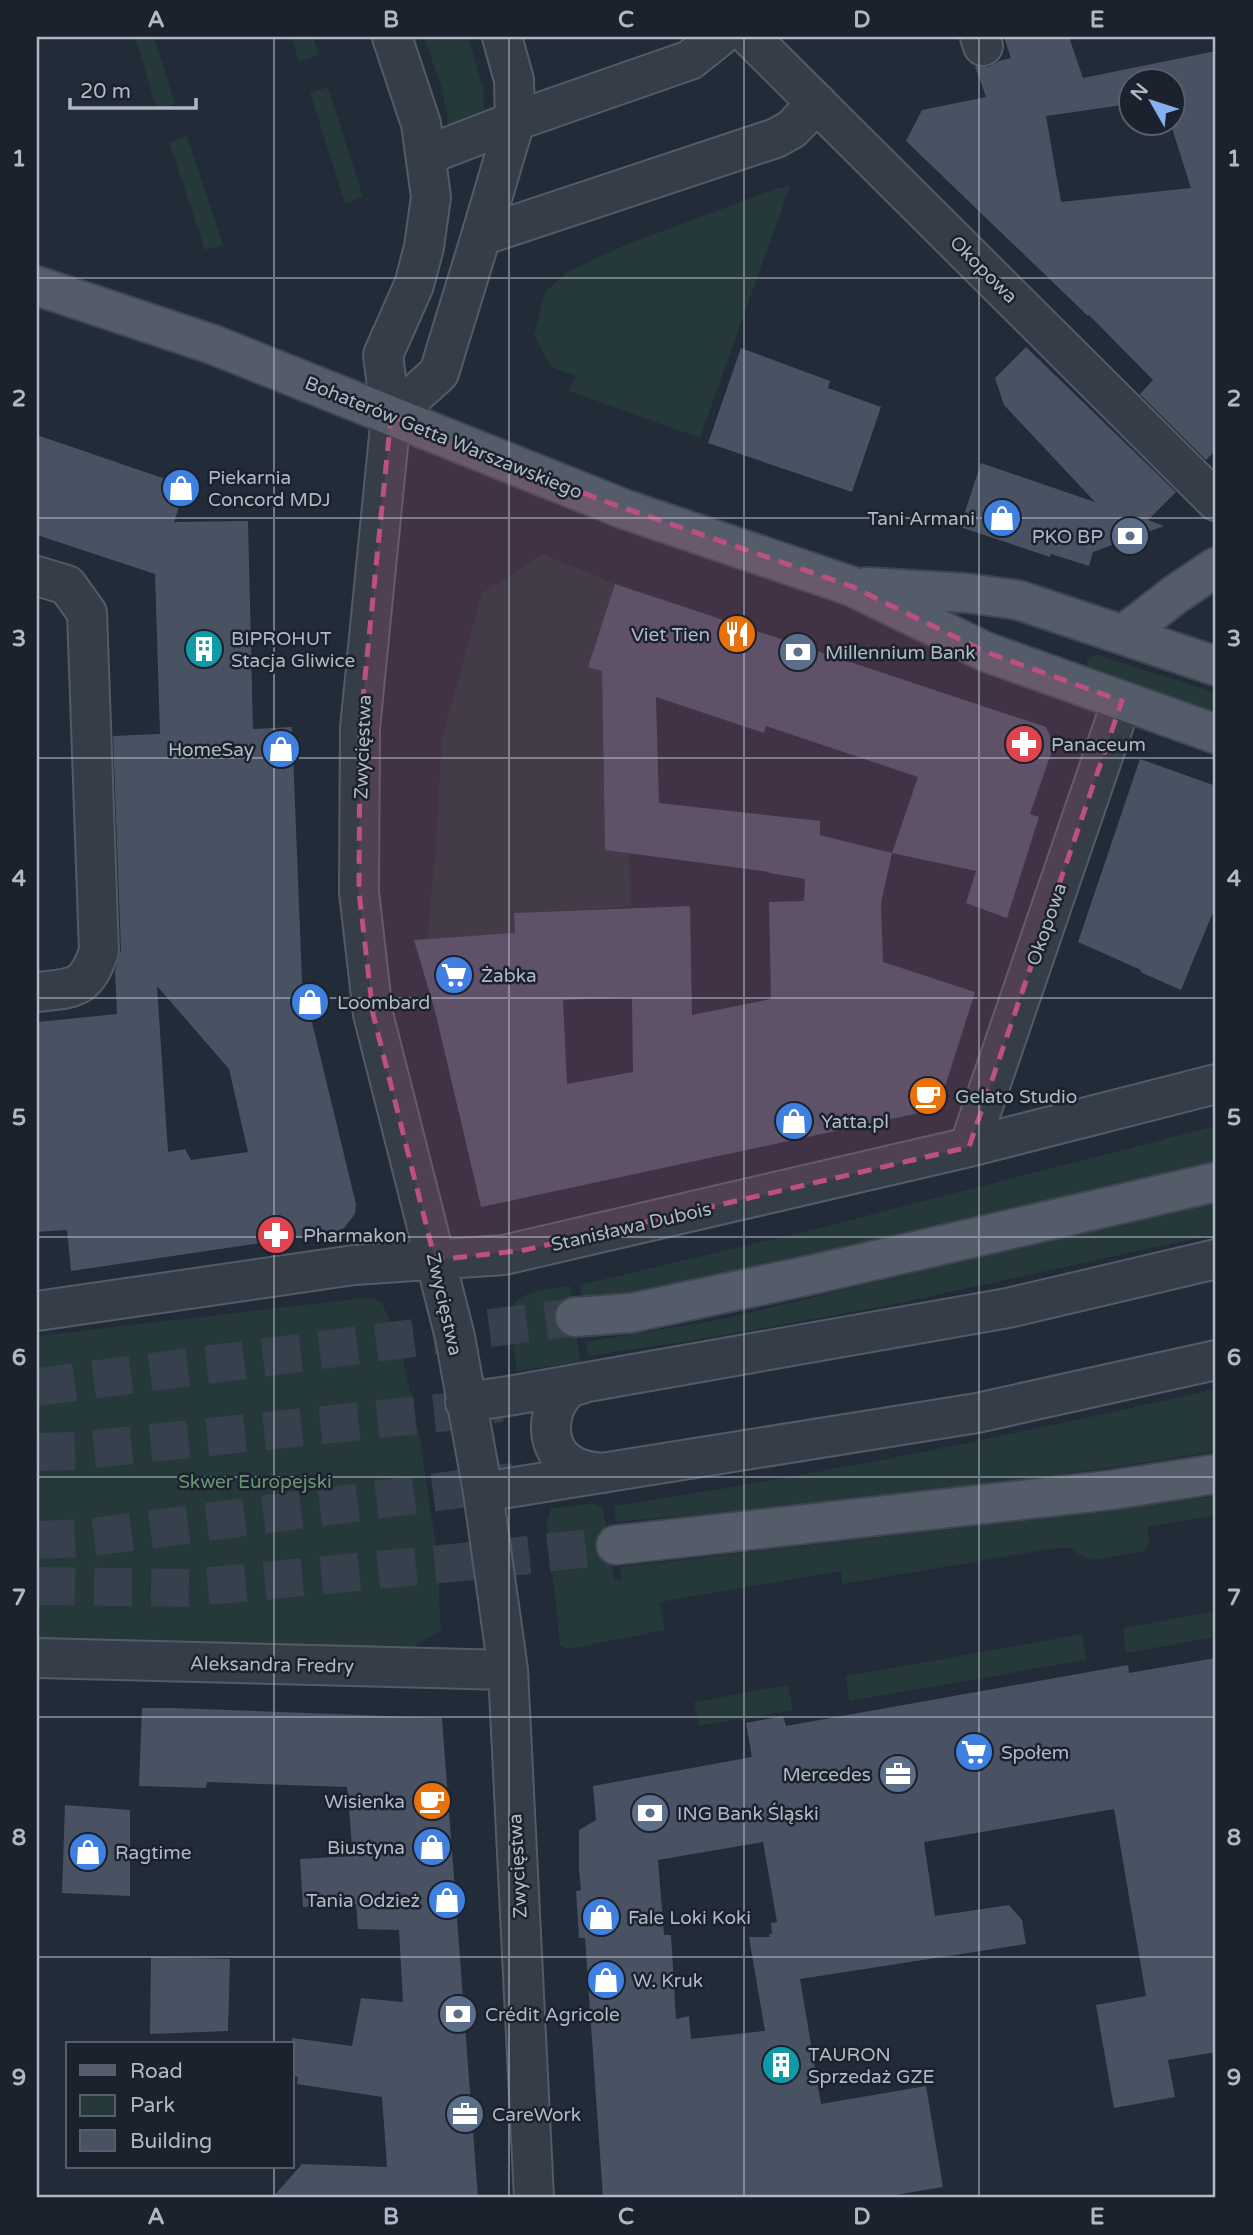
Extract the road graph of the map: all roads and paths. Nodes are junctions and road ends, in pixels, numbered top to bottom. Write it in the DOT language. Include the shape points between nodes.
graph roads {
  1 [pos="392,37"];
  2 [pos="502,37"];
  3 [pos="719,37"];
  4 [pos="750,37"];
  5 [pos="813,108"];
  6 [pos="515,121"];
  7 [pos="427,155"];
  8 [pos="481,236"];
  9 [pos="37,285"];
  10 [pos="391,416"];
  11 [pos="1209,494"];
  12 [pos="1216,567"];
  13 [pos="37,576"];
  14 [pos="851,586"];
  15 [pos="1124,634"];
  16 [pos="1216,666"];
  17 [pos="1122,701"];
  18 [pos="1216,734"];
  19 [pos="37,992"];
  20 [pos="1216,1084"];
  21 [pos="969,1147"];
  22 [pos="1216,1182"];
  23 [pos="1216,1259"];
  24 [pos="435,1260"];
  25 [pos="37,1311"];
  26 [pos="575,1317"];
  27 [pos="1216,1360"];
  28 [pos="583,1383"];
  29 [pos="465,1402"];
  30 [pos="604,1473"];
  31 [pos="1216,1474"];
  32 [pos="483,1492"];
  33 [pos="616,1545"];
  34 [pos="37,1658"];
  35 [pos="508,1670"];
  36 [pos="534,2198"];
  1 -- 7 [label="street, Zwycięstwa"];
  2 -- 6 [label="street" via="514,80"];
  3 -- 6 [label="street" via="690,60"];
  4 -- 5 [label="street, Okopowa"];
  5 -- 8 [label="street" via="776,138"];
  5 -- 11 [label="street, Okopowa"];
  6 -- 7 [label="street"];
  6 -- 8 [label="street"];
  7 -- 10 [label="street, Zwycięstwa" via="430,197 424,247 409,301 383,355"];
  8 -- 10 [label="street" via="439,373"];
  9 -- 10 [label="main road, Bohaterów Getta Warszawskiego" via="214,345"];
  10 -- 14 [label="main road, Bohaterów Getta Warszawskiego" via="624,509"];
  10 -- 24 [label="street, Zwycięstwa" via="360,728 359,892 373,1014"];
  12 -- 15 [label="main road"];
  13 -- 19 [label="street" via="67,585 87,613 99,951 84,981 72,988"];
  14 -- 15 [label="main road, Bohaterów Getta Warszawskiego" via="1018,600"];
  14 -- 17 [label="main road, Bohaterów Getta Warszawskiego" via="986,652"];
  15 -- 16 [label="main road, Bohaterów Getta Warszawskiego"];
  17 -- 18 [label="main road, Bohaterów Getta Warszawskiego"];
  17 -- 21 [label="street, Okopowa"];
  20 -- 21 [label="street, Stanisława Dubois"];
  21 -- 24 [label="street, Stanisława Dubois" via="504,1255"];
  22 -- 26 [label="main road" via="815,1275 631,1313"];
  23 -- 28 [label="street" via="1008,1308"];
  24 -- 25 [label="street, Stanisława Dubois" via="354,1265"];
  24 -- 29 [label="street, Zwycięstwa" via="455,1337"];
  27 -- 30 [label="street" via="977,1413"];
  28 -- 29 [label="street"];
  28 -- 30 [label="street" via="570,1388 555,1407 553,1443 559,1455 575,1467"];
  29 -- 32 [label="street, Zwycięstwa"];
  30 -- 32 [label="street"];
  31 -- 33 [label="main road" via="1111,1490"];
  32 -- 35 [label="street, Zwycięstwa"];
  34 -- 35 [label="street, Aleksandra Fredry"];
  35 -- 36 [label="street, Zwycięstwa"];
}
